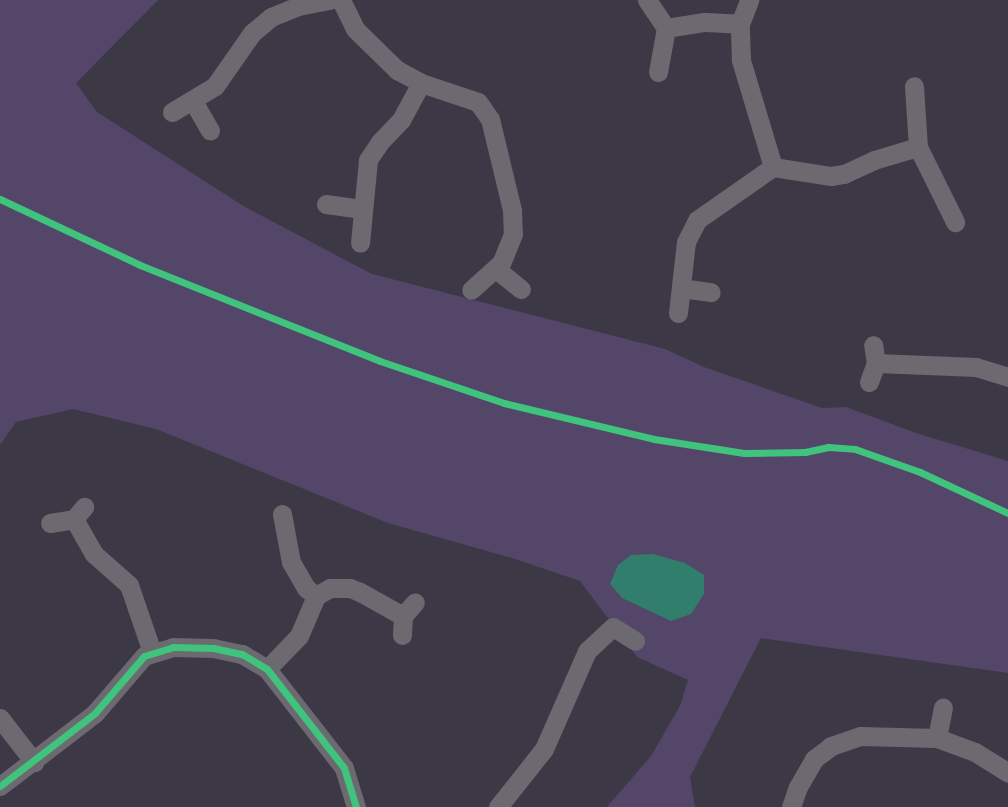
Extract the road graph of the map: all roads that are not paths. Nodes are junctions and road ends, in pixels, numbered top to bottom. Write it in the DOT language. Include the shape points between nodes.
graph roads {
  1 [pos="330,0"];
  2 [pos="341,0"];
  3 [pos="647,0"];
  4 [pos="749,0"];
  5 [pos="740,24"];
  6 [pos="666,28"];
  7 [pos="658,72"];
  8 [pos="421,83"];
  9 [pos="914,86"];
  10 [pos="193,102"];
  11 [pos="172,112"];
  12 [pos="210,131"];
  13 [pos="918,146"];
  14 [pos="773,167"];
  15 [pos="326,204"];
  16 [pos="363,209"];
  17 [pos="955,222"];
  18 [pos="360,243"];
  19 [pos="496,269"];
  20 [pos="681,288"];
  21 [pos="521,289"];
  22 [pos="471,290"];
  23 [pos="711,292"];
  24 [pos="678,313"];
  25 [pos="1008,377"];
  26 [pos="869,382"];
  27 [pos="282,514"];
  28 [pos="50,523"];
  29 [pos="316,596"];
  30 [pos="407,617"];
  31 [pos="635,641"];
  32 [pos="152,652"];
  33 [pos="267,669"];
  34 [pos="943,708"];
  35 [pos="0,718"];
  36 [pos="937,738"];
  37 [pos="34,761"];
  38 [pos="1008,773"];
  39 [pos="0,786"];
  40 [pos="356,807"];
  41 [pos="498,807"];
  42 [pos="791,807"];
  1 -- 10 [label="street" via="298,6 262,24 222,78"];
  2 -- 8 [label="street" via="355,29 397,70"];
  3 -- 6 [label="street"];
  4 -- 5 [label="street"];
  5 -- 6 [label="street" via="705,22"];
  5 -- 14 [label="street" via="741,60"];
  6 -- 7 [label="street"];
  8 -- 16 [label="street" via="401,120 372,151"];
  8 -- 19 [label="street" via="478,102 487,111 513,223 510,246"];
  9 -- 13 [label="street"];
  10 -- 11 [label="street"];
  10 -- 12 [label="street"];
  13 -- 14 [label="street" via="844,174"];
  13 -- 17 [label="street"];
  14 -- 20 [label="street" via="697,220 686,242"];
  15 -- 16 [label="street"];
  16 -- 18 [label="street"];
  19 -- 21 [label="street"];
  19 -- 22 [label="street"];
  20 -- 23 [label="street"];
  20 -- 24 [label="street"];
  25 -- 26 [label="street" via="976,367 875,354"];
  27 -- 29 [label="street" via="291,562"];
  28 -- 32 [label="street" via="79,513 94,554 129,585"];
  29 -- 30 [label="street" via="330,588 350,588"];
  29 -- 33 [label="street" via="299,636"];
  31 -- 41 [label="street" via="612,627 587,651 544,748"];
  32 -- 33 [label="street" via="173,647 221,649 242,654"];
  32 -- 37 [label="street" via="95,713"];
  33 -- 40 [label="street" via="344,768"];
  34 -- 36 [label="street"];
  35 -- 37 [label="street"];
  36 -- 38 [label="street" via="975,752"];
  36 -- 42 [label="street" via="860,736 831,746 814,759"];
  37 -- 39 [label="street"];
}
